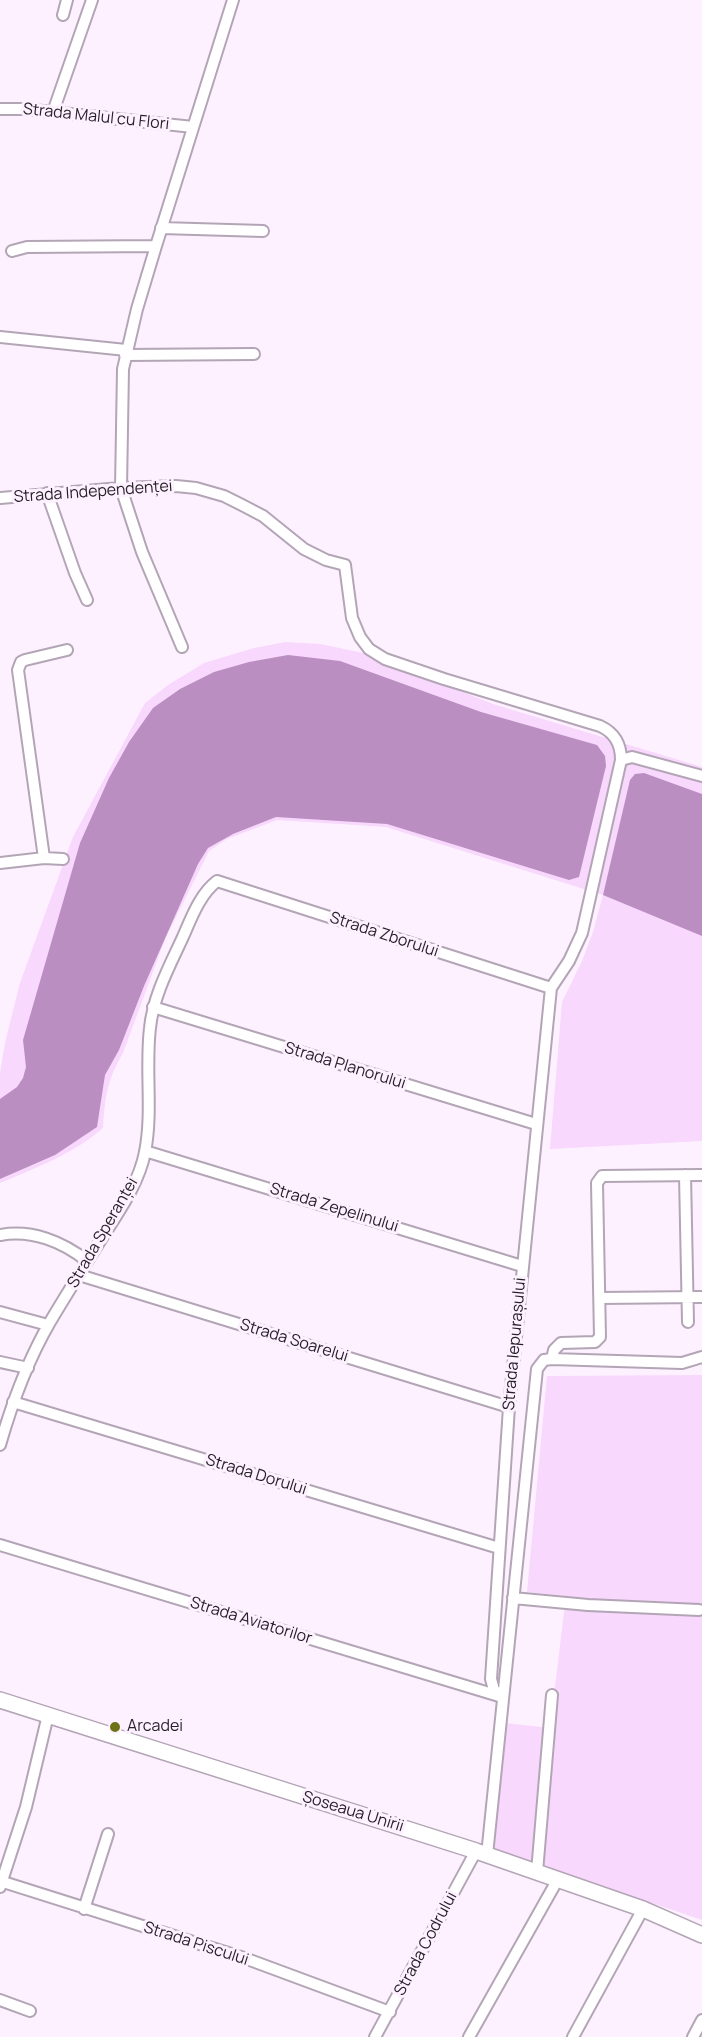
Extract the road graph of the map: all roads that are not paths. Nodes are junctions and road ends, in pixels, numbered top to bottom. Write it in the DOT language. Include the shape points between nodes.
graph roads {
  1 [pos="67,0"];
  2 [pos="92,0"];
  3 [pos="233,0"];
  4 [pos="63,15"];
  5 [pos="0,109"];
  6 [pos="53,112"];
  7 [pos="193,126"];
  8 [pos="161,228"];
  9 [pos="263,231"];
  10 [pos="156,246"];
  11 [pos="12,251"];
  12 [pos="0,337"];
  13 [pos="126,353"];
  14 [pos="254,354"];
  15 [pos="121,488"];
  16 [pos="47,493"];
  17 [pos="0,498"];
  18 [pos="87,600"];
  19 [pos="182,648"];
  20 [pos="68,650"];
  21 [pos="621,760"];
  22 [pos="702,776"];
  23 [pos="44,858"];
  24 [pos="63,859"];
  25 [pos="0,863"];
  26 [pos="217,881"];
  27 [pos="551,988"];
  28 [pos="153,1007"];
  29 [pos="536,1124"];
  30 [pos="145,1151"];
  31 [pos="685,1175"];
  32 [pos="702,1175"];
  33 [pos="0,1235"];
  34 [pos="87,1262"];
  35 [pos="522,1266"];
  36 [pos="79,1275"];
  37 [pos="687,1297"];
  38 [pos="702,1297"];
  39 [pos="600,1298"];
  40 [pos="0,1311"];
  41 [pos="688,1322"];
  42 [pos="48,1325"];
  43 [pos="702,1357"];
  44 [pos="548,1359"];
  45 [pos="0,1362"];
  46 [pos="28,1368"];
  47 [pos="13,1402"];
  48 [pos="509,1407"];
  49 [pos="0,1445"];
  50 [pos="0,1545"];
  51 [pos="500,1548"];
  52 [pos="513,1598"];
  53 [pos="699,1610"];
  54 [pos="552,1695"];
  55 [pos="502,1697"];
  56 [pos="0,1700"];
  57 [pos="48,1714"];
  58 [pos="108,1834"];
  59 [pos="482,1853"];
  60 [pos="537,1872"];
  61 [pos="558,1879"];
  62 [pos="1,1883"];
  63 [pos="84,1909"];
  64 [pos="643,1910"];
  65 [pos="702,1935"];
  66 [pos="0,2000"];
  67 [pos="30,2011"];
  68 [pos="390,2012"];
  69 [pos="702,2020"];
  70 [pos="375,2037"];
  71 [pos="469,2037"];
  72 [pos="573,2037"];
  73 [pos="693,2037"];
  1 -- 4 [label="street"];
  2 -- 6 [label="street"];
  3 -- 7 [label="street"];
  5 -- 6 [label="street, Strada Malul cu Flori"];
  6 -- 7 [label="street, Strada Malul cu Flori"];
  7 -- 8 [label="street"];
  8 -- 9 [label="street"];
  8 -- 10 [label="street"];
  10 -- 11 [label="street" via="27,247"];
  10 -- 13 [label="street"];
  12 -- 13 [label="street"];
  13 -- 14 [label="street"];
  13 -- 15 [label="street"];
  15 -- 16 [label="street, Strada Independenței"];
  15 -- 19 [label="street" via="142,552"];
  15 -- 21 [label="street, Strada Independenței" via="196,488 224,496 263,516 315,555 345,565 352,618 369,650 444,679 600,726 615,737"];
  16 -- 17 [label="street, Strada Independenței"];
  16 -- 18 [label="street"];
  20 -- 23 [label="street" via="25,660 18,670"];
  21 -- 22 [label="street" via="632,758"];
  21 -- 27 [label="street" via="582,933"];
  23 -- 24 [label="street"];
  23 -- 25 [label="street"];
  26 -- 27 [label="street, Strada Zborului"];
  26 -- 28 [label="street, Strada Speranței" via="198,904"];
  27 -- 29 [label="street, Strada Iepurașului"];
  28 -- 29 [label="street, Strada Planorului"];
  28 -- 30 [label="street, Strada Speranței"];
  29 -- 35 [label="street, Strada Iepurașului"];
  30 -- 34 [label="street, Strada Speranței" via="128,1194"];
  30 -- 35 [label="street, Strada Zepelinului"];
  31 -- 32 [label="street"];
  31 -- 37 [label="street"];
  31 -- 39 [label="street" via="602,1176 598,1181"];
  33 -- 34 [label="street" via="51,1239"];
  34 -- 36 [label="street, Strada Speranței"];
  35 -- 48 [label="street, Strada Iepurașului"];
  36 -- 42 [label="street, Strada Speranței"];
  36 -- 48 [label="street, Strada Soarelui"];
  37 -- 38 [label="street"];
  37 -- 39 [label="street"];
  37 -- 41 [label="street"];
  39 -- 44 [label="street" via="599,1340 561,1342"];
  40 -- 42 [label="street"];
  42 -- 46 [label="street, Strada Speranței"];
  43 -- 44 [label="street" via="682,1363"];
  44 -- 52 [label="street, Strada Iepurașului" via="537,1369 535,1377"];
  45 -- 46 [label="street"];
  46 -- 47 [label="street, Strada Speranței"];
  47 -- 49 [label="street, Strada Speranței"];
  47 -- 51 [label="street, Strada Dorului"];
  48 -- 51 [label="street, Strada Iepurașului"];
  50 -- 55 [label="street, Strada Aviatorilor"];
  51 -- 55 [label="street, Strada Iepurașului" via="491,1679"];
  52 -- 53 [label="street"];
  52 -- 55 [label="street, Strada Iepurașului"];
  54 -- 60 [label="street"];
  55 -- 59 [label="street, Strada Iepurașului"];
  56 -- 57 [label="main road, Șoseaua Unirii"];
  57 -- 59 [label="main road, Șoseaua Unirii"];
  57 -- 62 [label="street" via="26,1807"];
  58 -- 63 [label="street"];
  59 -- 60 [label="main road, Șoseaua Unirii"];
  59 -- 68 [label="street, Strada Codrului"];
  60 -- 61 [label="main road, Șoseaua Unirii"];
  61 -- 64 [label="main road, Șoseaua Unirii"];
  61 -- 71 [label="street"];
  62 -- 63 [label="street, Strada Piscului"];
  63 -- 68 [label="street, Strada Piscului" via="246,1959"];
  64 -- 65 [label="main road, Șoseaua Unirii"];
  64 -- 72 [label="street"];
  66 -- 67 [label="street"];
  68 -- 70 [label="street, Strada Codrului"];
  69 -- 73 [label="street"];
}
